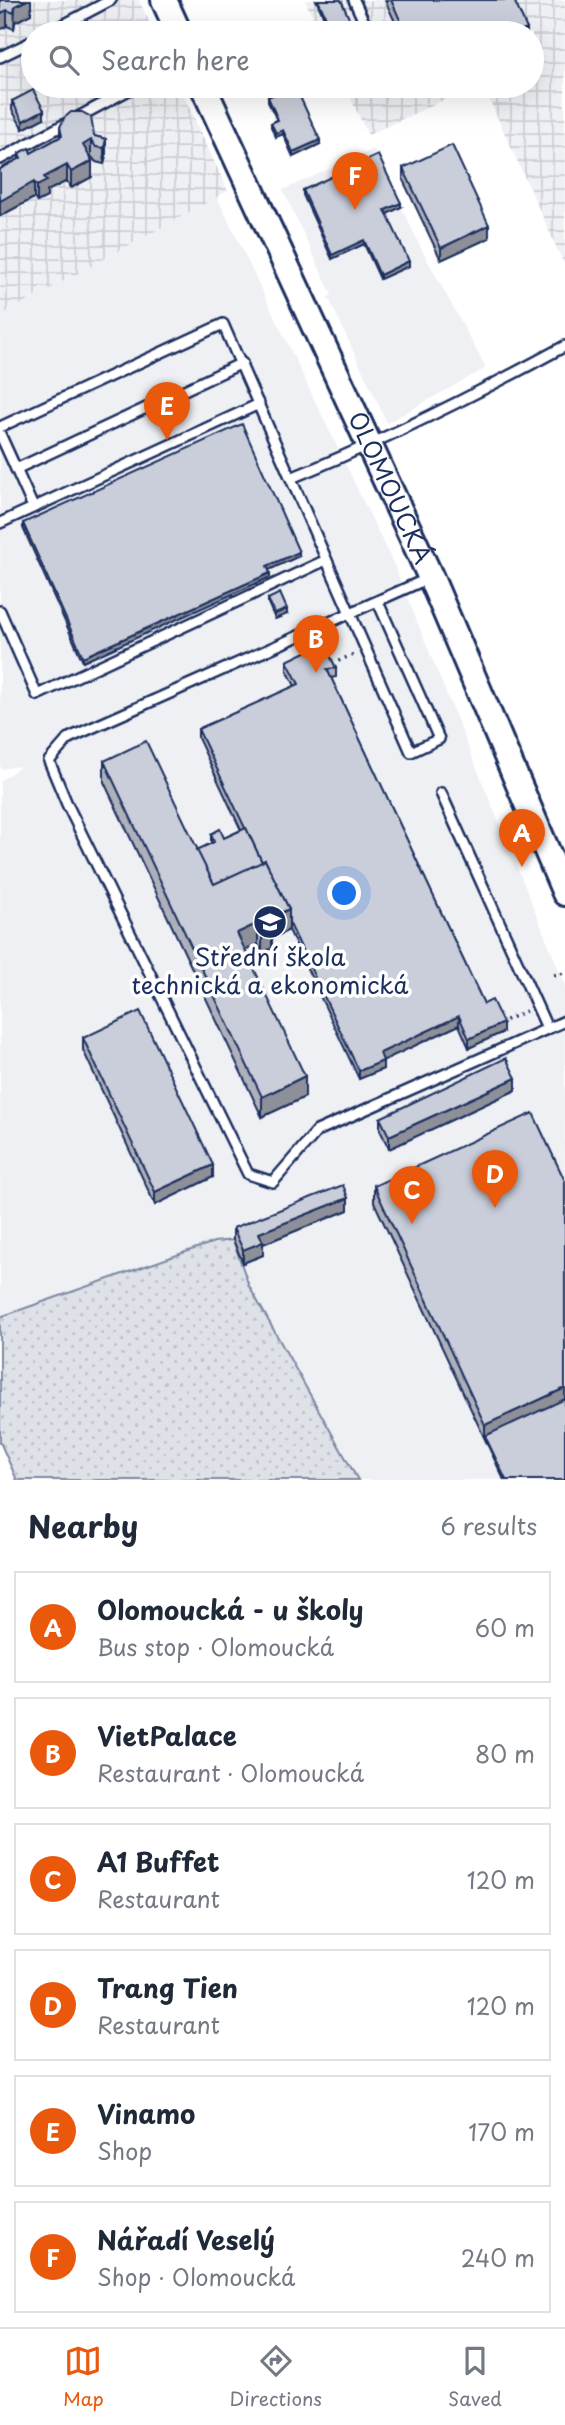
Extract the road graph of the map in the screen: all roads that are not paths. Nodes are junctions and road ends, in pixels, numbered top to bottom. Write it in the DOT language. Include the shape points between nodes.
graph roads {
  1 [pos="111,0"];
  2 [pos="164,0"];
  3 [pos="354,0"];
  4 [pos="71,21"];
  5 [pos="174,21"];
  6 [pos="364,21"];
  7 [pos="21,47"];
  8 [pos="0,57"];
  9 [pos="114,98"];
  10 [pos="209,98"];
  11 [pos="0,159"];
  12 [pos="565,346"];
  13 [pos="242,363"];
  14 [pos="259,404"];
  15 [pos="0,427"];
  16 [pos="0,434"];
  17 [pos="369,447"];
  18 [pos="16,469"];
  19 [pos="290,478"];
  20 [pos="33,507"];
  21 [pos="0,523"];
  22 [pos="326,560"];
  23 [pos="430,578"];
  24 [pos="377,602"];
  25 [pos="0,611"];
  26 [pos="350,615"];
  27 [pos="441,793"];
  28 [pos="543,844"];
  29 [pos="565,869"];
  30 [pos="565,893"];
  31 [pos="565,1021"];
  32 [pos="547,1028"];
  1 -- 4 [label="lane"];
  2 -- 5 [label="main road"];
  3 -- 6 [label="lane"];
  7 -- 8 [label="lane"];
  9 -- 11 [label="lane"];
  10 -- 17 [label="main road, OLOMOUCKÁ"];
  12 -- 17 [label="lane"];
  13 -- 14 [label="lane"];
  13 -- 15 [label="lane" via="223,324"];
  13 -- 18 [label="lane"];
  14 -- 19 [label="lane"];
  14 -- 20 [label="lane"];
  16 -- 18 [label="lane"];
  17 -- 19 [label="lane"];
  17 -- 23 [label="main road, OLOMOUCKÁ"];
  18 -- 20 [label="lane"];
  19 -- 22 [label="lane"];
  20 -- 21 [label="lane"];
  22 -- 25 [label="lane" via="37,695"];
  22 -- 26 [label="lane"];
  23 -- 24 [label="lane"];
  23 -- 28 [label="main road, OLOMOUCKÁ"];
  24 -- 26 [label="lane"];
  24 -- 26 [label="lane" via="439,739 411,752"];
  26 -- 32 [label="lane" via="69,738 49,761 67,804 248,1174 273,1182 317,1131"];
  27 -- 32 [label="lane"];
  28 -- 29 [label="main road"];
  28 -- 30 [label="main road, OLOMOUCKÁ"];
  31 -- 32 [label="lane"];
}
